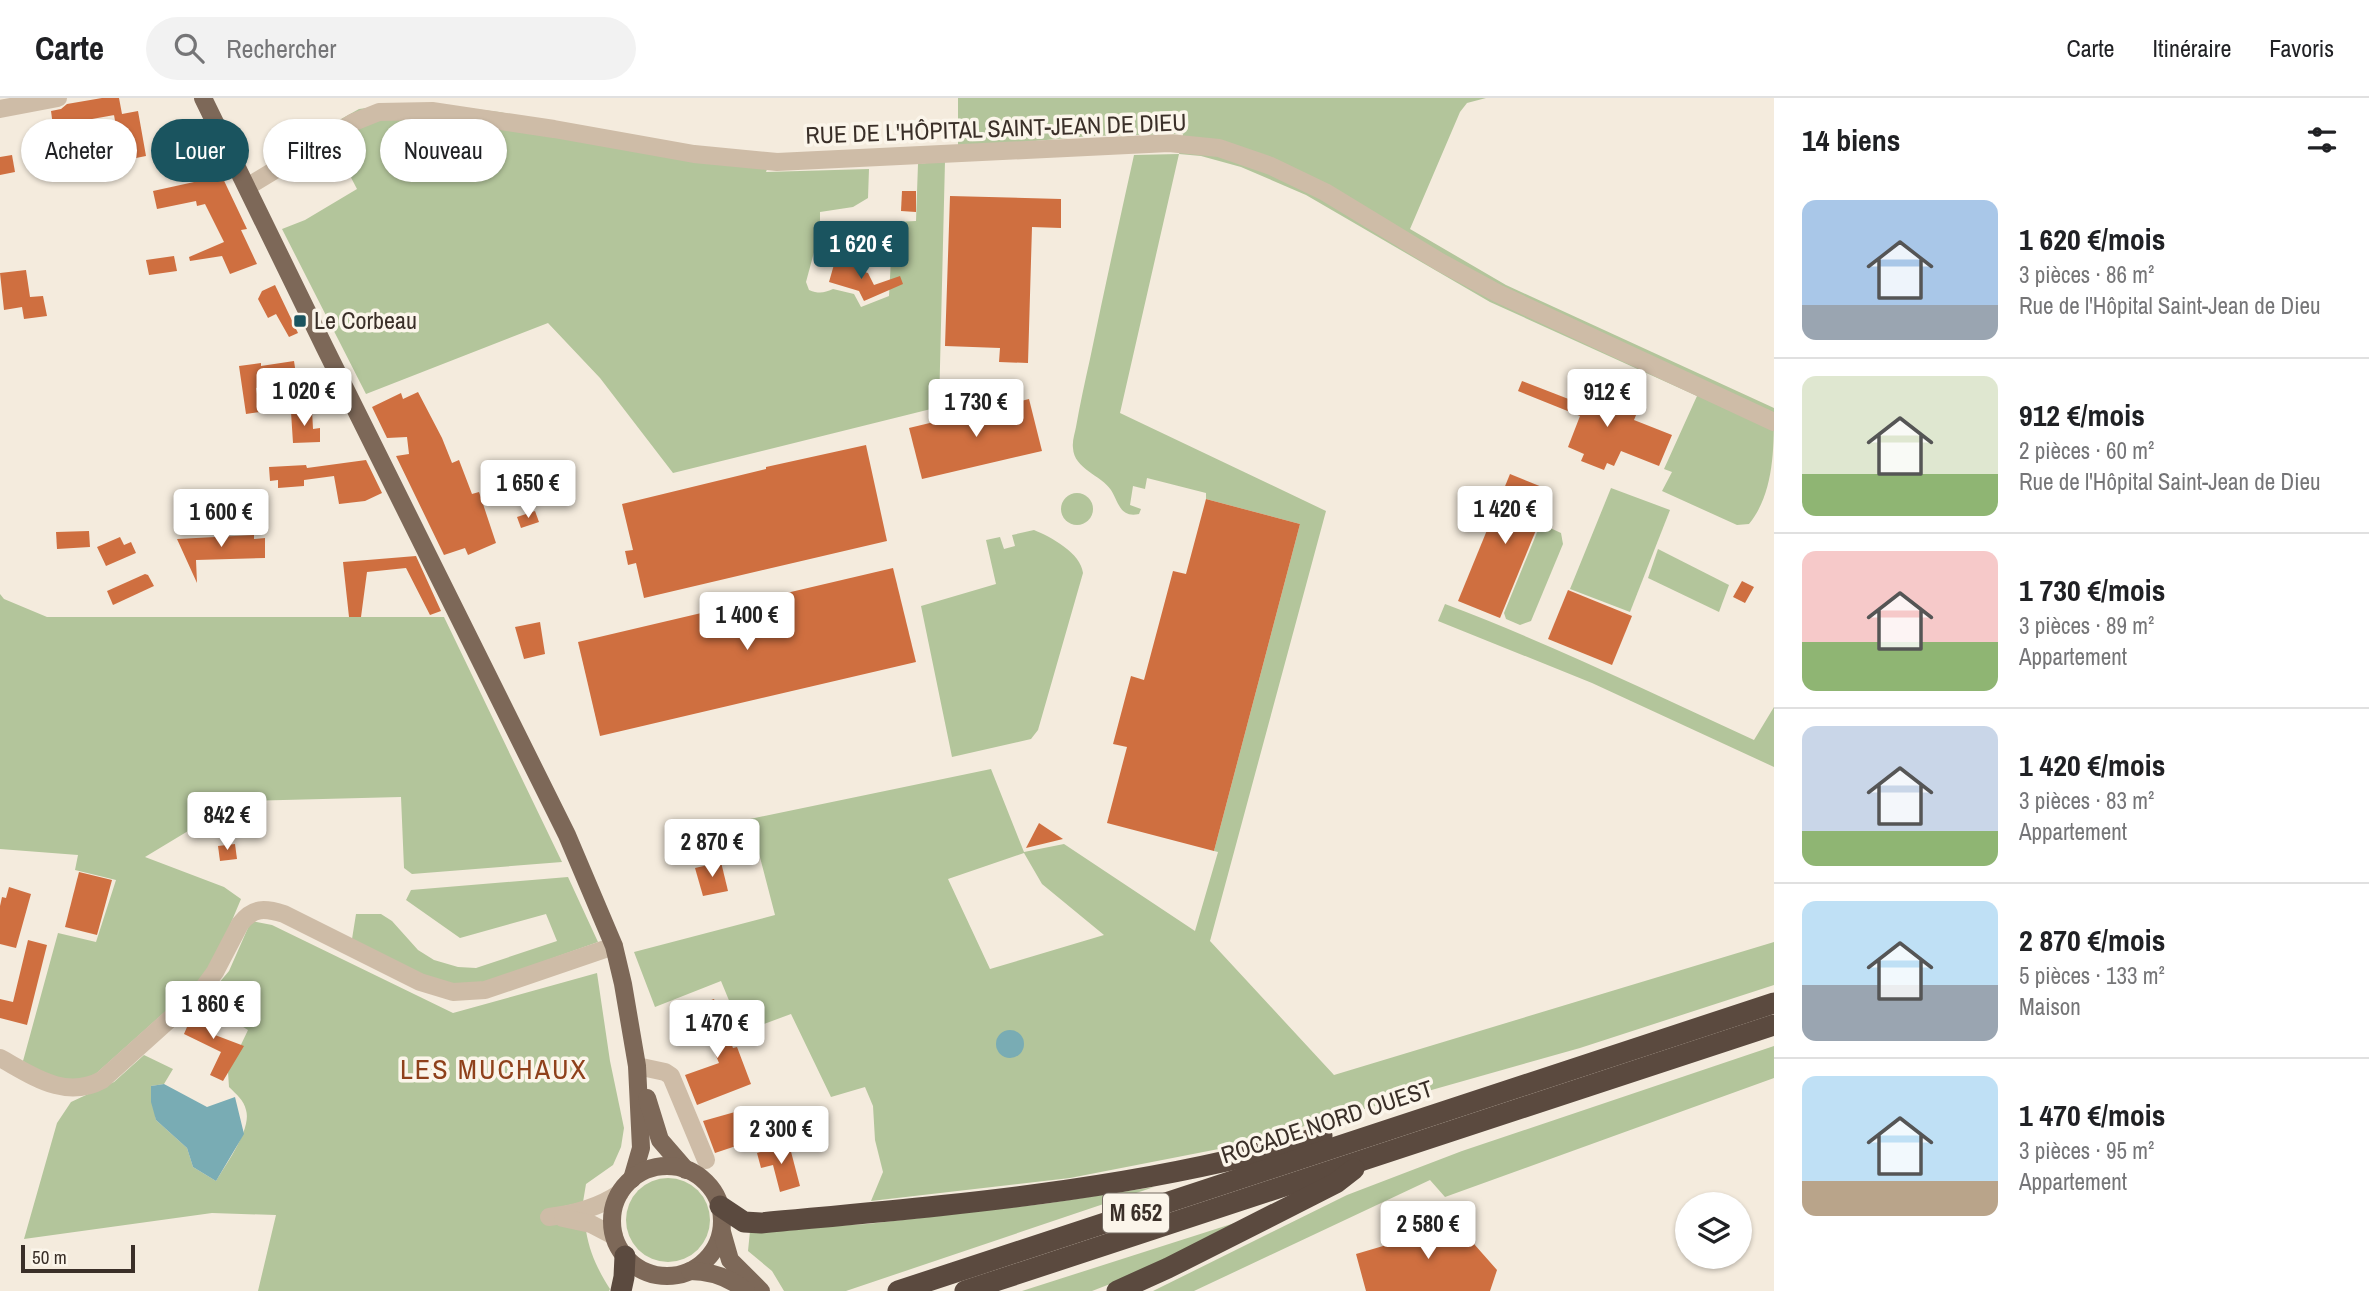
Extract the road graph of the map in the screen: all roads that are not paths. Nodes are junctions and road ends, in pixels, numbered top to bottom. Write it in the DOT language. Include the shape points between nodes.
graph roads {
  1 [pos="58,98"];
  2 [pos="203,98"];
  3 [pos="0,109"];
  4 [pos="247,187"];
  5 [pos="1774,422"];
  6 [pos="614,946"];
  7 [pos="1774,1003"];
  8 [pos="1774,1025"];
  9 [pos="0,1058"];
  10 [pos="637,1066"];
  11 [pos="1514,1088"];
  12 [pos="1368,1158"];
  13 [pos="706,1160"];
  14 [pos="687,1170"];
  15 [pos="626,1186"];
  16 [pos="720,1206"];
  17 [pos="721,1231"];
  18 [pos="614,1237"];
  19 [pos="625,1256"];
  20 [pos="690,1271"];
  21 [pos="621,1291"];
  22 [pos="746,1291"];
  23 [pos="761,1291"];
  24 [pos="898,1291"];
  25 [pos="965,1291"];
  26 [pos="1117,1291"];
  1 -- 3 [label="street"];
  2 -- 4 [label="main road"];
  4 -- 5 [label="street, RUE DE L'HÔPITAL SAINT-JEAN DE DIEU" via="339,130 384,111 452,114 694,154 777,162 1169,144 1219,148 1294,176 1497,293"];
  4 -- 6 [label="main road" via="561,823"];
  6 -- 9 [label="street" via="485,989 442,991 284,914 258,909 240,924 201,991 102,1080 66,1089"];
  6 -- 10 [label="main road"];
  7 -- 11 [label="highway, ROCADE NORD OUEST / M 652"];
  8 -- 12 [label="highway, ROCADE NORD OUEST / M 652"];
  10 -- 13 [label="street" via="671,1076"];
  10 -- 14 [label="main road" via="660,1139"];
  10 -- 15 [label="main road" via="641,1148"];
  11 -- 16 [label="highway" via="1402,1112 1248,1157 1109,1185 761,1223 744,1222"];
  11 -- 24 [label="highway, ROCADE NORD OUEST / M 652"];
  12 -- 25 [label="highway, ROCADE NORD OUEST / M 652"];
  12 -- 26 [label="highway" via="1336,1183"];
  14 -- 15 [label="main road" via="655,1168"];
  14 -- 16 [label="main road" via="707,1184"];
  15 -- 18 [label="main road" via="613,1214"];
  15 -- 18 [label="street" via="590,1208 549,1217 577,1220"];
  16 -- 17 [label="main road"];
  17 -- 20 [label="main road" via="712,1252"];
  17 -- 23 [label="main road" via="730,1260"];
  18 -- 19 [label="main road"];
  19 -- 20 [label="main road" via="655,1275"];
  19 -- 21 [label="highway"];
  20 -- 22 [label="main road" via="715,1275"];
}
